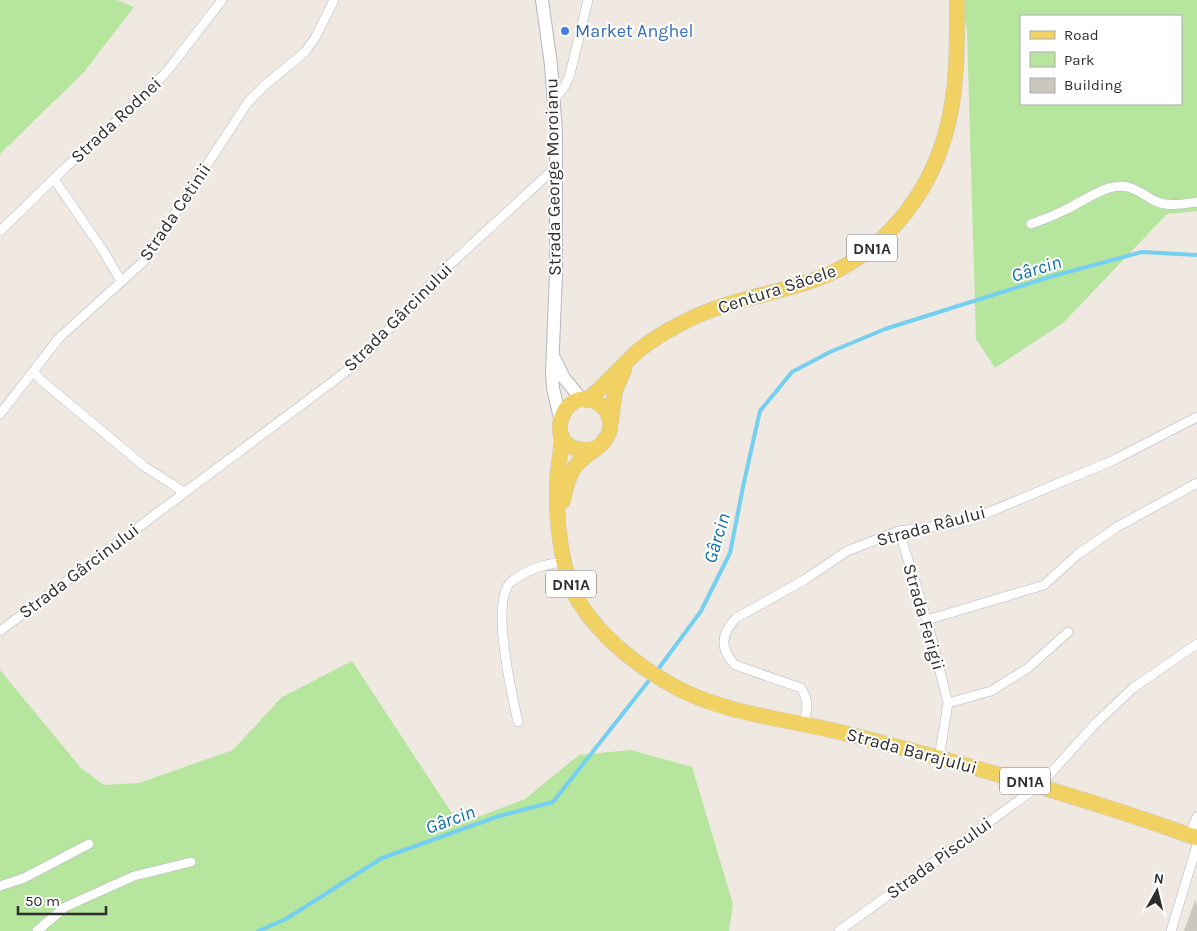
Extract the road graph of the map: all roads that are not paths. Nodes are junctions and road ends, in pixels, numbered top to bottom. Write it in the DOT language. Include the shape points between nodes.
graph roads {
  1 [pos="222,0"];
  2 [pos="334,0"];
  3 [pos="542,0"];
  4 [pos="588,0"];
  5 [pos="957,0"];
  6 [pos="554,98"];
  7 [pos="556,167"];
  8 [pos="54,179"];
  9 [pos="1197,202"];
  10 [pos="1031,224"];
  11 [pos="0,231"];
  12 [pos="121,281"];
  13 [pos="553,355"];
  14 [pos="629,360"];
  15 [pos="33,371"];
  16 [pos="585,400"];
  17 [pos="0,414"];
  18 [pos="1197,417"];
  19 [pos="560,418"];
  20 [pos="610,426"];
  21 [pos="562,436"];
  22 [pos="596,449"];
  23 [pos="1197,482"];
  24 [pos="183,492"];
  25 [pos="558,519"];
  26 [pos="899,531"];
  27 [pos="564,561"];
  28 [pos="927,620"];
  29 [pos="0,631"];
  30 [pos="1068,632"];
  31 [pos="1197,644"];
  32 [pos="948,703"];
  33 [pos="518,722"];
  34 [pos="803,723"];
  35 [pos="940,758"];
  36 [pos="1040,785"];
  37 [pos="1197,817"];
  38 [pos="1194,839"];
  39 [pos="89,844"];
  40 [pos="191,862"];
  41 [pos="0,886"];
  42 [pos="37,931"];
  43 [pos="839,931"];
  44 [pos="1171,931"];
  1 -- 8 [label="street, Strada Rodnei" via="168,70"];
  2 -- 12 [label="street, Strada Cetinii" via="305,52 248,102 144,261"];
  3 -- 6 [label="main road, Strada George Moroianu"];
  4 -- 6 [label="street" via="566,86"];
  5 -- 14 [label="main road, Centura Săcele / DN1A" via="955,72 948,127 926,180 895,226 869,251 836,272 686,320"];
  6 -- 7 [label="main road, Strada George Moroianu"];
  7 -- 13 [label="main road, Strada George Moroianu"];
  7 -- 24 [label="street, Strada Gârcinului" via="445,269 348,370"];
  8 -- 11 [label="street, Strada Rodnei"];
  8 -- 12 [label="street"];
  9 -- 10 [label="street" via="1166,204 1119,186"];
  12 -- 15 [label="street, Strada Cetinii" via="59,338"];
  13 -- 16 [label="main road, Strada George Moroianu" via="564,378"];
  13 -- 19 [label="main road, Strada George Moroianu" via="553,388"];
  14 -- 16 [label="main road, Centura Săcele / DN1A"];
  14 -- 20 [label="main road, Centura Săcele / DN1A" via="616,391"];
  15 -- 17 [label="street, Strada Cetinii"];
  15 -- 24 [label="street" via="145,467"];
  16 -- 19 [label="main road, DN1A" via="573,403"];
  16 -- 20 [label="main road" via="595,402 606,411"];
  18 -- 26 [label="street, Strada Râului" via="1114,460 970,520"];
  19 -- 21 [label="main road, DN1A"];
  20 -- 22 [label="main road, DN1A" via="603,443"];
  21 -- 22 [label="main road" via="576,449"];
  21 -- 25 [label="main road, DN1A" via="557,486"];
  22 -- 25 [label="main road, DN1A" via="572,473"];
  23 -- 28 [label="street" via="1117,527 1077,555 1044,585"];
  24 -- 29 [label="street, Strada Gârcinului"];
  25 -- 27 [label="main road, DN1A"];
  26 -- 28 [label="street, Strada Ferigii"];
  26 -- 34 [label="street, Strada Râului" via="847,551 804,580 736,618 730,625 724,640 728,658 735,665 801,688 808,708"];
  27 -- 33 [label="street" via="535,567 510,583 503,597 506,669"];
  27 -- 34 [label="main road, Strada Barajului / DN1A" via="578,601 609,638 634,659 682,690 724,706"];
  28 -- 32 [label="street, Strada Ferigii"];
  30 -- 32 [label="street" via="1028,668 991,691"];
  31 -- 36 [label="street, Strada Piscului" via="1132,688"];
  32 -- 35 [label="street, Strada Ferigii"];
  34 -- 35 [label="main road, Strada Barajului / DN1A"];
  35 -- 36 [label="main road, Strada Barajului / DN1A"];
  36 -- 38 [label="main road, Strada Barajului / DN1A"];
  36 -- 43 [label="street, Strada Piscului"];
  37 -- 38 [label="street"];
  38 -- 44 [label="street"];
  39 -- 41 [label="street" via="24,878"];
  40 -- 42 [label="street" via="134,876 65,907"];
}
